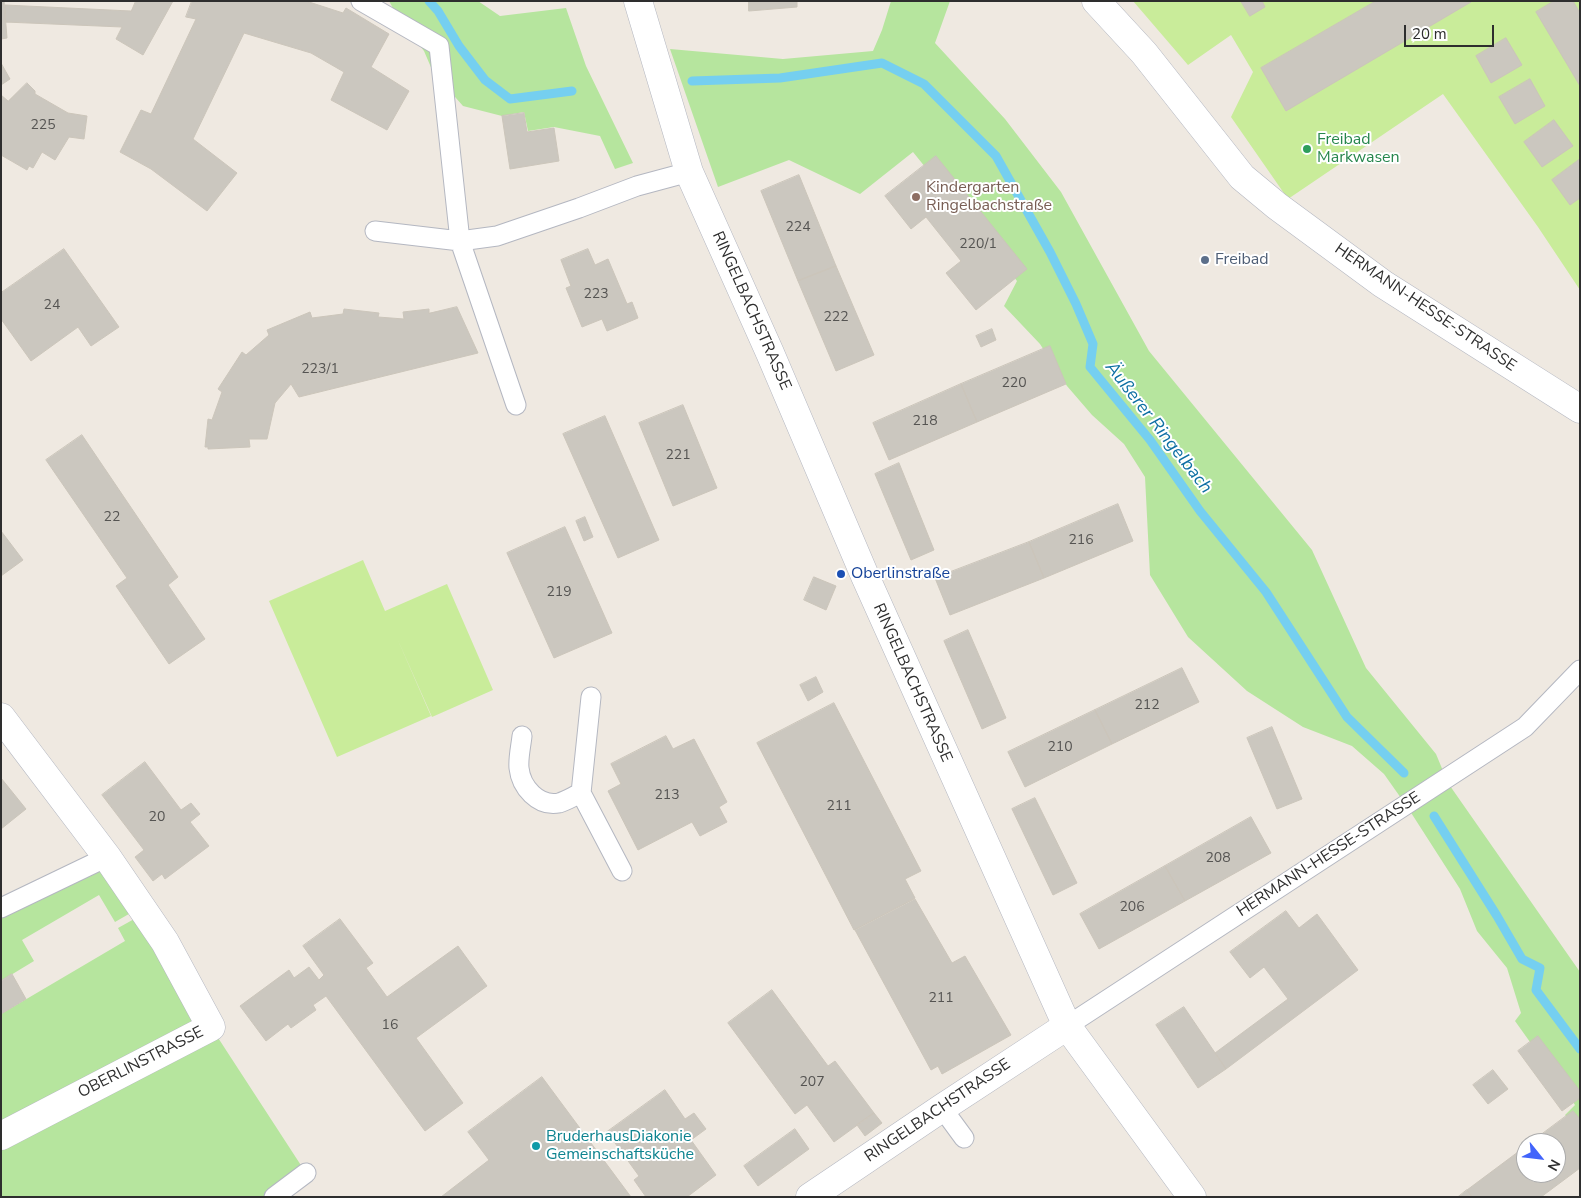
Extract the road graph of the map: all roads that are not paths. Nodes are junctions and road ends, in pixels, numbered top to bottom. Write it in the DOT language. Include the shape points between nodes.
graph roads {
  1 [pos="361,1"];
  2 [pos="638,1"];
  3 [pos="1096,1"];
  4 [pos="689,172"];
  5 [pos="374,231"];
  6 [pos="460,241"];
  7 [pos="516,405"];
  8 [pos="1580,409"];
  9 [pos="1580,670"];
  10 [pos="591,698"];
  11 [pos="1,717"];
  12 [pos="522,736"];
  13 [pos="581,793"];
  14 [pos="107,857"];
  15 [pos="622,871"];
  16 [pos="1,908"];
  17 [pos="1066,1026"];
  18 [pos="942,1108"];
  19 [pos="1,1136"];
  20 [pos="964,1138"];
  21 [pos="306,1173"];
  22 [pos="274,1197"];
  23 [pos="810,1197"];
  24 [pos="1192,1197"];
  1 -- 6 [label="lane" via="439,46"];
  2 -- 4 [label="street, RINGELBACHSTRASSE"];
  3 -- 8 [label="street, HERMANN-HESSE-STRASSE" via="1144,53 1242,176 1270,200 1383,284"];
  4 -- 6 [label="lane" via="637,186 496,236"];
  4 -- 17 [label="street, RINGELBACHSTRASSE" via="861,568"];
  5 -- 6 [label="lane"];
  6 -- 7 [label="lane"];
  9 -- 17 [label="lane, HERMANN-HESSE-STRASSE" via="1524,727"];
  10 -- 13 [label="lane"];
  11 -- 14 [label="street, OBERLINSTRASSE"];
  12 -- 13 [label="lane" via="519,767 524,785 533,795 544,803 559,803"];
  13 -- 15 [label="lane"];
  14 -- 16 [label="lane"];
  14 -- 19 [label="street, OBERLINSTRASSE" via="165,942 211,1027"];
  17 -- 18 [label="street, RINGELBACHSTRASSE"];
  17 -- 24 [label="street, RINGELBACHSTRASSE"];
  18 -- 20 [label="lane"];
  18 -- 23 [label="street, RINGELBACHSTRASSE"];
  21 -- 22 [label="lane"];
}
